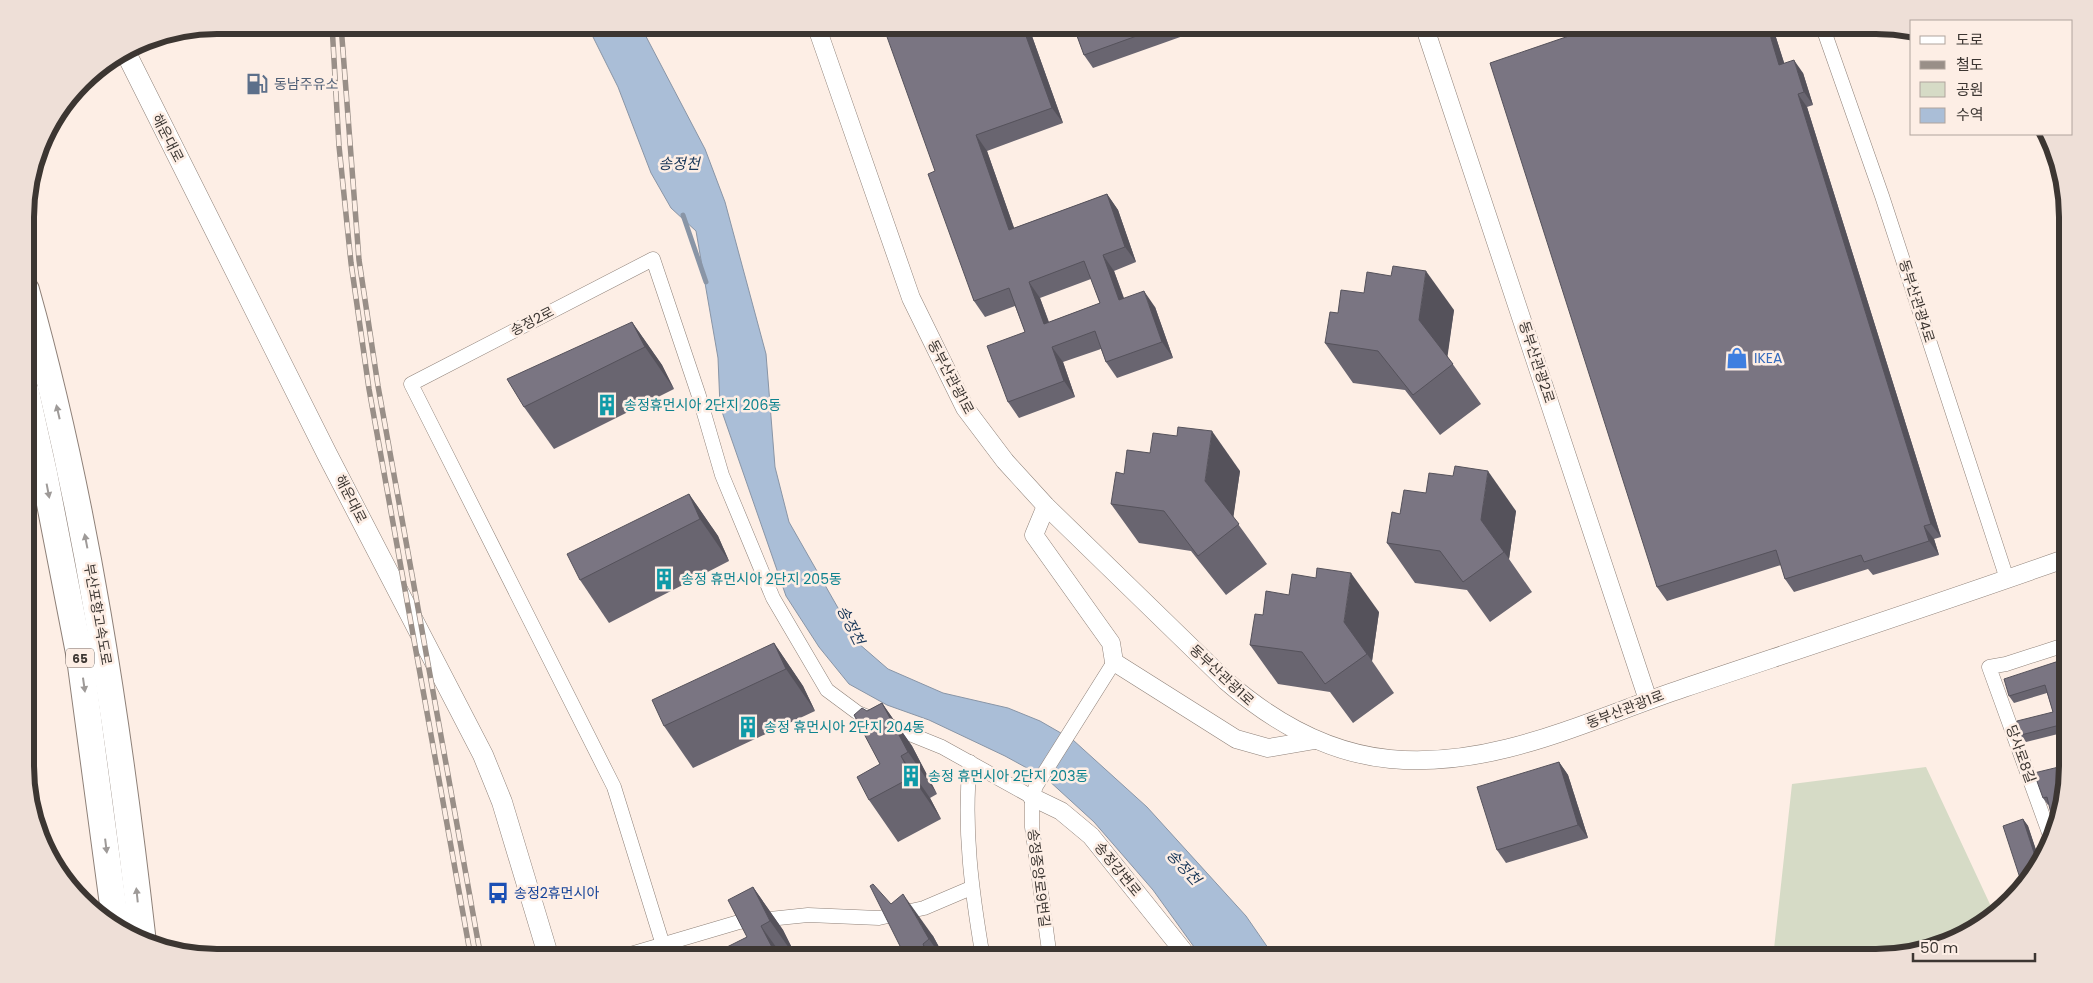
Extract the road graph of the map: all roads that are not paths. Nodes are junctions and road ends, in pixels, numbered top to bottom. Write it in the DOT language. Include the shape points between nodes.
graph roads {
  1 [pos="819,34"];
  2 [pos="1427,34"];
  3 [pos="1825,34"];
  4 [pos="128,57"];
  5 [pos="34,319"];
  6 [pos="34,428"];
  7 [pos="1046,506"];
  8 [pos="2059,561"];
  9 [pos="2007,579"];
  10 [pos="2059,647"];
  11 [pos="1114,662"];
  12 [pos="1648,700"];
  13 [pos="1315,740"];
  14 [pos="970,762"];
  15 [pos="1034,792"];
  16 [pos="2048,830"];
  17 [pos="971,888"];
  18 [pos="115,918"];
  19 [pos="142,933"];
  20 [pos="547,949"];
  21 [pos="664,949"];
  22 [pos="672,949"];
  23 [pos="981,949"];
  24 [pos="1049,949"];
  25 [pos="1181,949"];
  1 -- 7 [label="street, 동부산관광1로" via="911,298 964,408 1005,461"];
  2 -- 12 [label="street, 동부산관광2로"];
  3 -- 9 [label="street, 동부산관광4로" via="1876,178"];
  4 -- 20 [label="main road, 해운대로" via="327,454 483,755 502,802"];
  19 -- 5 [label="highway, 부산포항고속도로 / 65, one-way" via="116,728 86,542"];
  6 -- 18 [label="highway, 부산포항고속도로 / 65, one-way" via="80,658"];
  7 -- 11 [label="street" via="1034,535 1110,643"];
  7 -- 13 [label="street, 동부산관광1로" via="1226,681 1255,706"];
  8 -- 9 [label="street, 동부산관광1로"];
  9 -- 12 [label="street, 동부산관광1로"];
  10 -- 16 [label="street, 당사로8길" via="1989,667"];
  11 -- 13 [label="street" via="1236,739 1268,748"];
  11 -- 15 [label="street"];
  12 -- 13 [label="street, 동부산관광1로" via="1571,730 1497,752 1441,760 1389,759"];
  14 -- 15 [label="street"];
  14 -- 17 [label="street"];
  14 -- 21 [label="street, 송정2로" via="858,713 827,690 773,598 722,475 653,259 411,384 614,787"];
  15 -- 24 [label="street, 송정중앙로9번길" via="1032,827"];
  15 -- 25 [label="street, 송정강변로" via="1091,836"];
  17 -- 22 [label="street" via="924,908 879,918 784,916 739,922"];
  17 -- 23 [label="street"];
}
